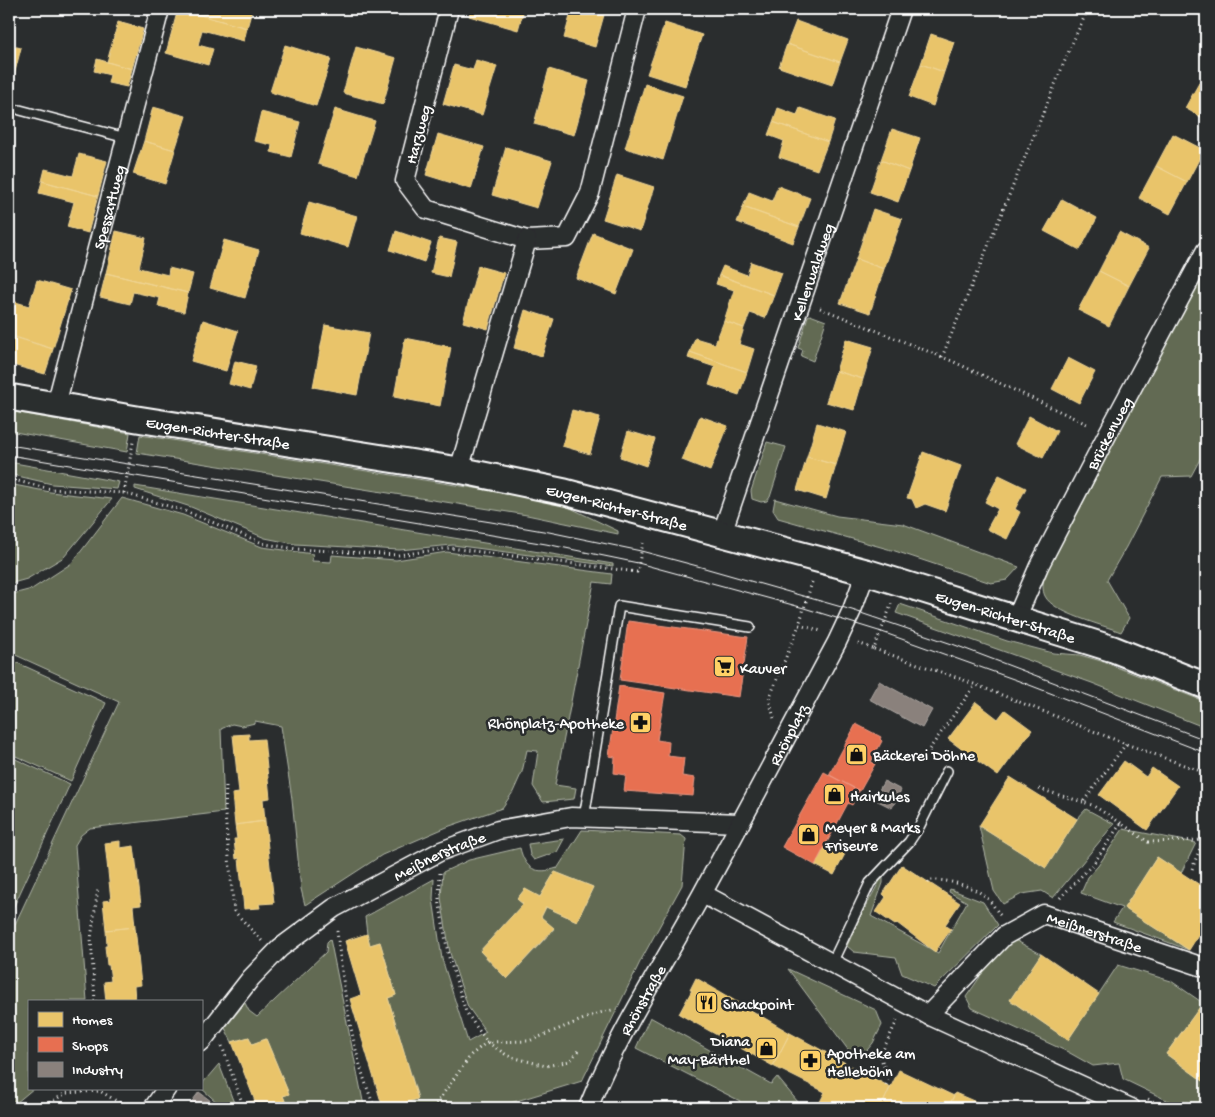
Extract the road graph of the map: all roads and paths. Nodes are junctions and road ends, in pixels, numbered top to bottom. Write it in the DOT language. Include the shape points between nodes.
graph roads {
  1 [pos="160,9"];
  2 [pos="449,9"];
  3 [pos="637,9"];
  4 [pos="901,9"];
  5 [pos="1088,9"];
  6 [pos="20,110"];
  7 [pos="126,138"];
  8 [pos="527,240"];
  9 [pos="1206,250"];
  10 [pos="801,301"];
  11 [pos="942,357"];
  12 [pos="9,397"];
  13 [pos="56,406"];
  14 [pos="137,419"];
  15 [pos="1108,434"];
  16 [pos="458,470"];
  17 [pos="9,479"];
  18 [pos="124,493"];
  19 [pos="722,533"];
  20 [pos="643,543"];
  21 [pos="866,572"];
  22 [pos="1016,619"];
  23 [pos="799,625"];
  24 [pos="750,627"];
  25 [pos="874,649"];
  26 [pos="975,685"];
  27 [pos="1206,686"];
  28 [pos="770,727"];
  29 [pos="1126,744"];
  30 [pos="947,770"];
  31 [pos="1206,773"];
  32 [pos="226,786"];
  33 [pos="1039,789"];
  34 [pos="1083,802"];
  35 [pos="584,818"];
  36 [pos="740,823"];
  37 [pos="1122,823"];
  38 [pos="1204,842"];
  39 [pos="441,851"];
  40 [pos="1191,872"];
  41 [pos="928,883"];
  42 [pos="98,888"];
  43 [pos="702,894"];
  44 [pos="334,908"];
  45 [pos="1044,914"];
  46 [pos="1012,932"];
  47 [pos="275,954"];
  48 [pos="832,963"];
  49 [pos="1206,968"];
  50 [pos="95,1000"];
  51 [pos="906,1003"];
  52 [pos="634,1014"];
  53 [pos="928,1015"];
  54 [pos="214,1024"];
  55 [pos="202,1041"];
  56 [pos="488,1042"];
  57 [pos="580,1048"];
  58 [pos="886,1085"];
  59 [pos="92,1090"];
  60 [pos="101,1090"];
  61 [pos="166,1090"];
  62 [pos="41,1108"];
  63 [pos="128,1108"];
  64 [pos="153,1108"];
  65 [pos="244,1108"];
  66 [pos="374,1108"];
  67 [pos="434,1108"];
  68 [pos="588,1108"];
  69 [pos="1131,1108"];
  1 -- 7 [label="street, Spessartweg"];
  2 -- 8 [label="street, Harzweg" via="405,181 426,210"];
  3 -- 8 [label="street, Harzweg" via="590,193 567,238"];
  4 -- 10 [label="street, Kellerwaldweg"];
  5 -- 11 [label="path"];
  6 -- 7 [label="lane"];
  7 -- 13 [label="street, Spessartweg"];
  8 -- 16 [label="street"];
  9 -- 15 [label="street, Brückenweg"];
  10 -- 11 [label="path"];
  10 -- 19 [label="street, Kellerwaldweg"];
  11 -- 15 [label="path"];
  12 -- 13 [label="main road, Eugen-Richter-Straße"];
  13 -- 14 [label="main road, Eugen-Richter-Straße"];
  14 -- 16 [label="main road, Eugen-Richter-Straße"];
  14 -- 18 [label="path"];
  15 -- 22 [label="street, Brückenweg" via="1039,566"];
  16 -- 19 [label="main road, Eugen-Richter-Straße" via="565,492"];
  17 -- 18 [label="path" via="51,489"];
  18 -- 20 [label="path" via="186,511 264,544 296,549 398,555 450,548 637,572"];
  19 -- 21 [label="main road, Eugen-Richter-Straße"];
  21 -- 22 [label="main road, Eugen-Richter-Straße"];
  21 -- 36 [label="street, Rhönplatz" via="840,636"];
  22 -- 27 [label="main road, Eugen-Richter-Straße" via="1113,649"];
  23 -- 28 [label="path" via="768,699 774,718"];
  24 -- 35 [label="lane" via="618,606"];
  25 -- 26 [label="path"];
  26 -- 29 [label="path"];
  26 -- 30 [label="path" via="928,751 949,767"];
  29 -- 31 [label="path"];
  29 -- 34 [label="path"];
  30 -- 48 [label="lane" via="910,842 870,883"];
  32 -- 47 [label="path" via="225,815 234,911"];
  33 -- 34 [label="path"];
  34 -- 37 [label="path"];
  35 -- 36 [label="street, Meißnerstraße"];
  35 -- 39 [label="street, Meißnerstraße" via="571,817 498,830"];
  36 -- 43 [label="street, Rhönplatz"];
  37 -- 38 [label="path" via="1148,842"];
  37 -- 45 [label="path" via="1094,863"];
  38 -- 40 [label="path"];
  39 -- 44 [label="street, Meißnerstraße"];
  39 -- 56 [label="path" via="438,899 448,954 466,1012"];
  41 -- 46 [label="path" via="930,880 943,880 971,888 987,898"];
  42 -- 50 [label="path" via="91,939"];
  43 -- 48 [label="street"];
  43 -- 52 [label="street, Rhönstraße"];
  44 -- 47 [label="street, Meißnerstraße"];
  44 -- 66 [label="path" via="346,1005"];
  45 -- 46 [label="street, Meißnerstraße"];
  45 -- 49 [label="street, Meißnerstraße"];
  46 -- 53 [label="street, Meißnerstraße" via="1004,936"];
  47 -- 54 [label="street, Meißnerstraße"];
  48 -- 51 [label="street"];
  51 -- 53 [label="street"];
  51 -- 58 [label="path" via="880,1056 889,1079"];
  52 -- 56 [label="path" via="620,1008 599,1013 530,1041"];
  52 -- 68 [label="street, Rhönstraße"];
  53 -- 69 [label="street"];
  54 -- 55 [label="street, Meißnerstraße"];
  54 -- 65 [label="path"];
  56 -- 57 [label="path" via="508,1056 546,1066 570,1061"];
  56 -- 67 [label="path" via="471,1055"];
  59 -- 62 [label="path" via="66,1093"];
  60 -- 63 [label="path"];
  61 -- 64 [label="street"];
}
